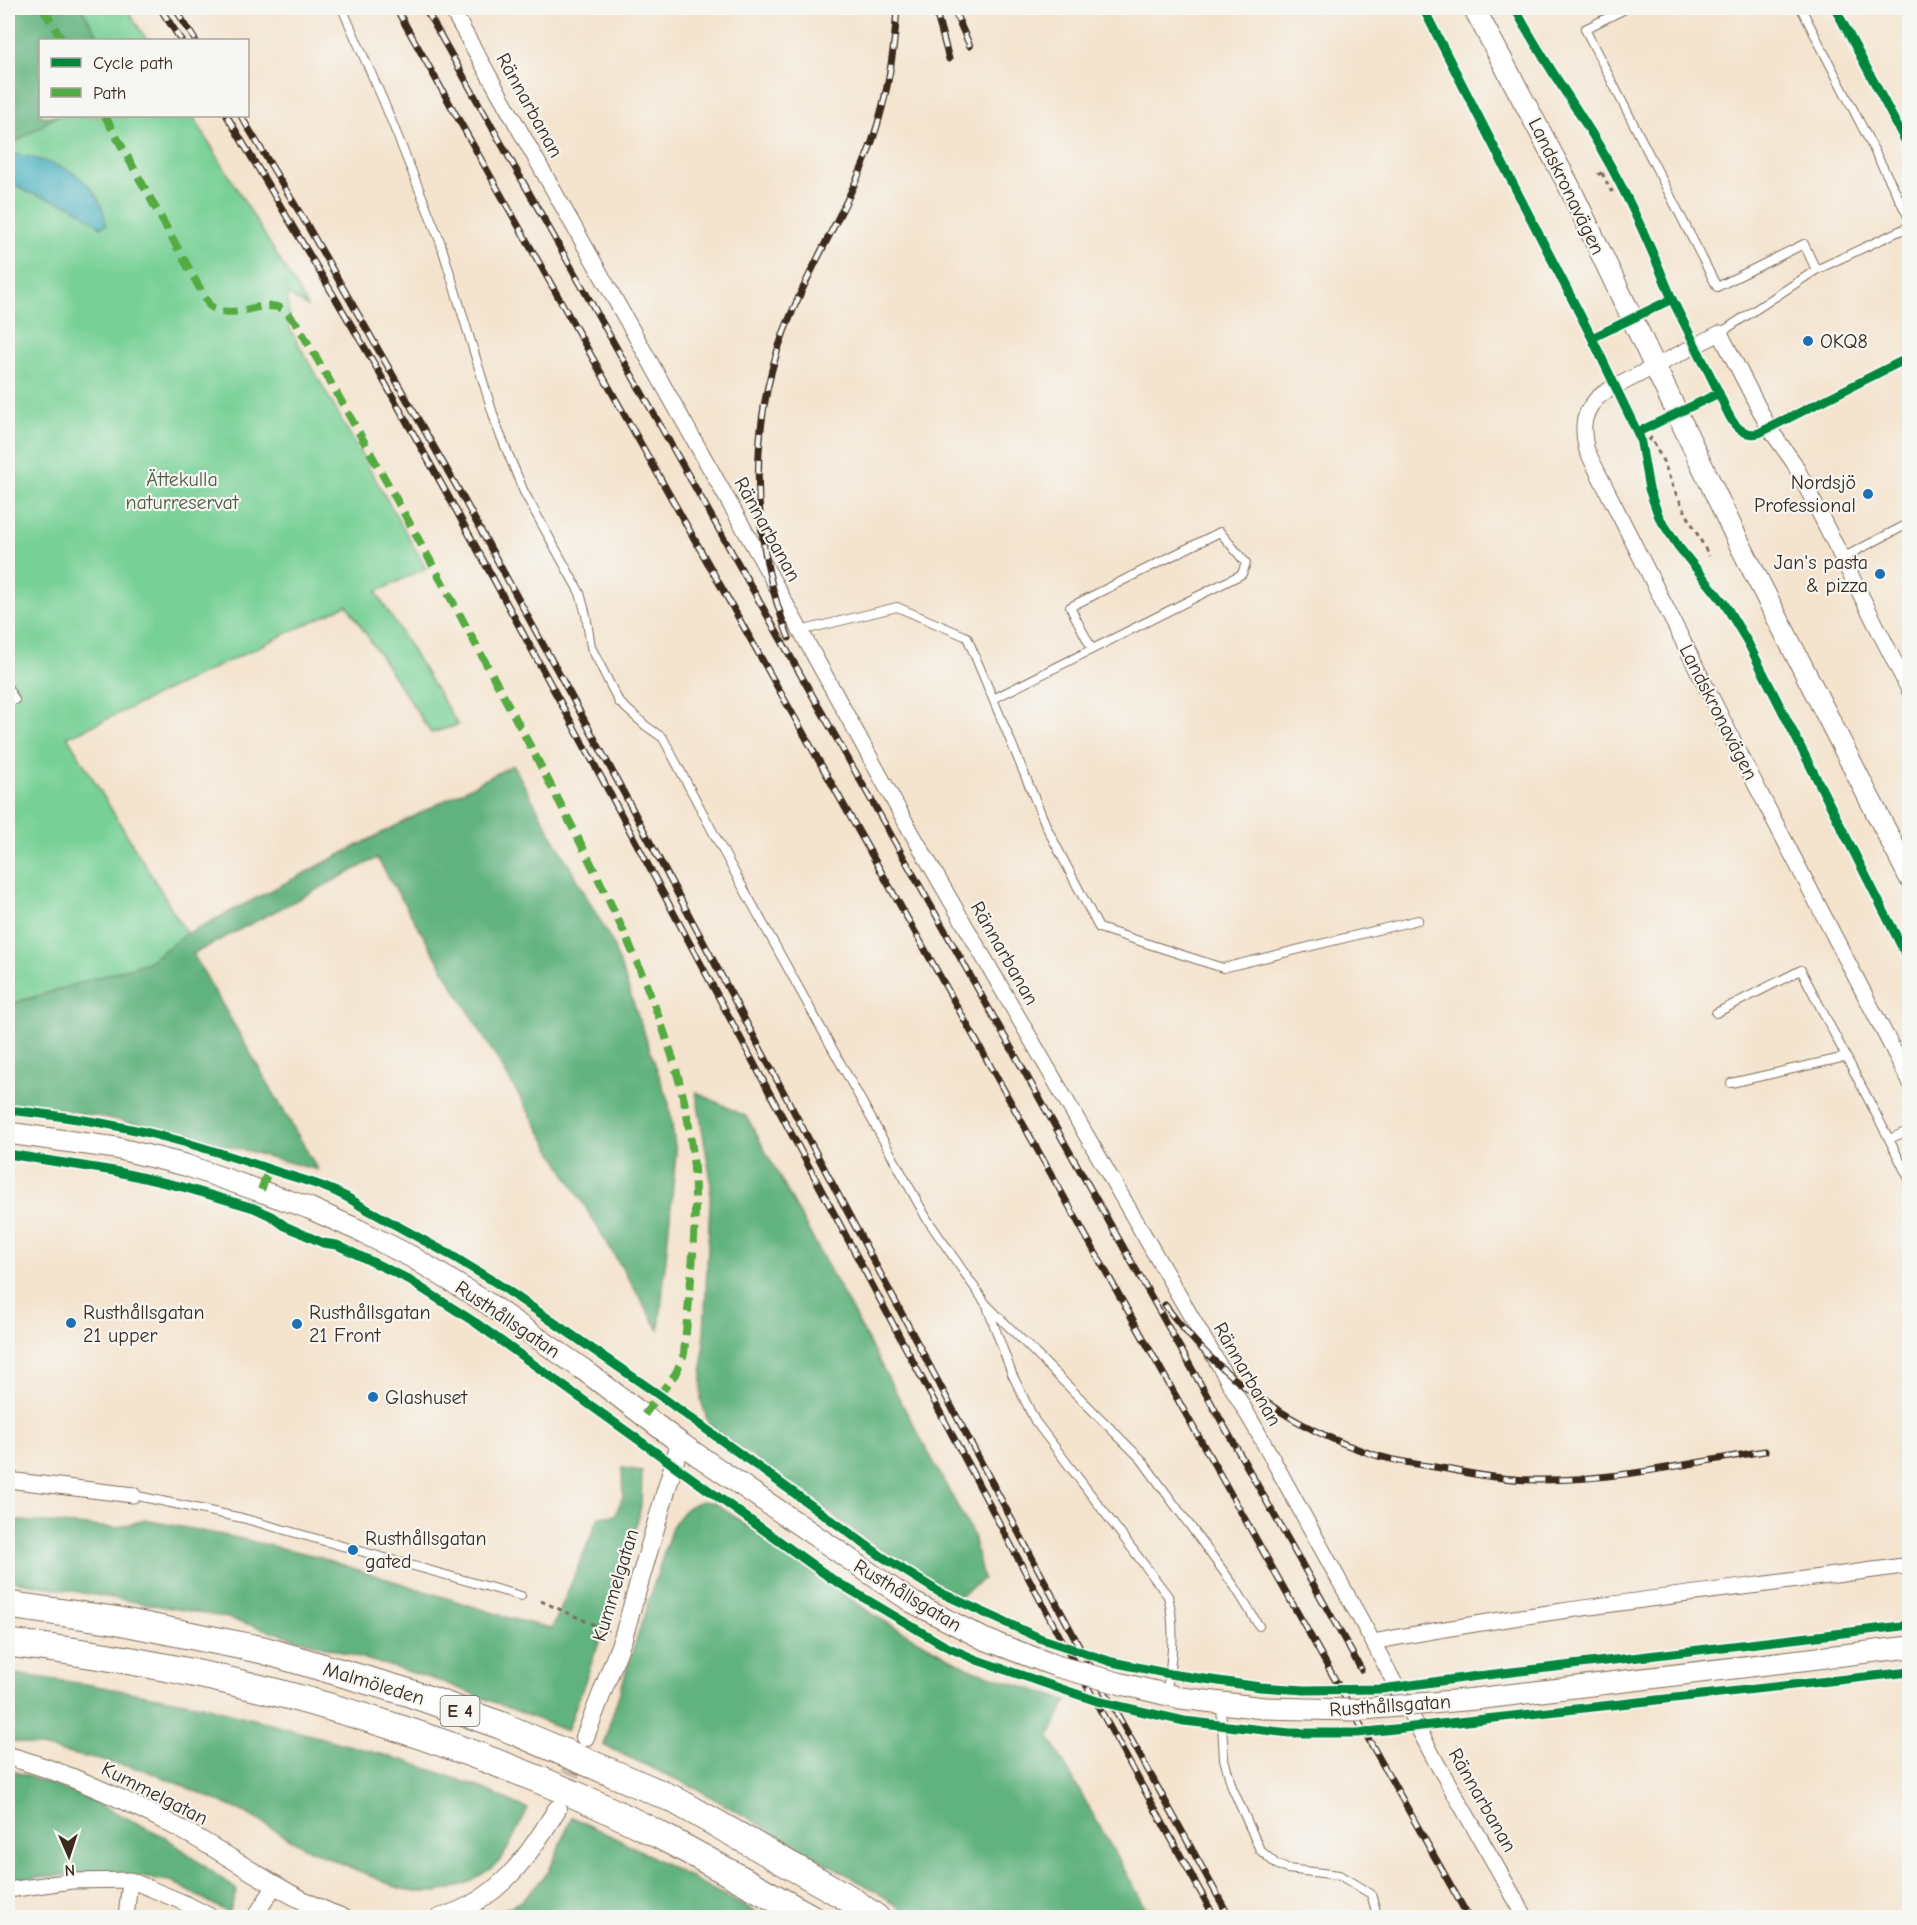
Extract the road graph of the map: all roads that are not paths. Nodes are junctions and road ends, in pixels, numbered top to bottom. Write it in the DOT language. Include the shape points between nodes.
graph roads {
  1 [pos="342,8"];
  2 [pos="451,8"];
  3 [pos="1474,8"];
  4 [pos="1627,8"];
  5 [pos="1801,8"];
  6 [pos="1910,220"];
  7 [pos="1910,226"];
  8 [pos="1816,270"];
  9 [pos="1720,333"];
  10 [pos="1654,367"];
  11 [pos="1910,523"];
  12 [pos="1842,558"];
  13 [pos="800,631"];
  14 [pos="1092,650"];
  15 [pos="8,688"];
  16 [pos="1910,692"];
  17 [pos="993,699"];
  18 [pos="15,700"];
  19 [pos="1910,878"];
  20 [pos="1418,920"];
  21 [pos="1716,1012"];
  22 [pos="1846,1057"];
  23 [pos="1910,1082"];
  24 [pos="1731,1083"];
  25 [pos="1910,1130"];
  26 [pos="8,1133"];
  27 [pos="1889,1139"];
  28 [pos="1910,1181"];
  29 [pos="986,1304"];
  30 [pos="680,1443"];
  31 [pos="8,1480"];
  32 [pos="133,1495"];
  33 [pos="1910,1565"];
  34 [pos="521,1596"];
  35 [pos="8,1605"];
  36 [pos="1258,1626"];
  37 [pos="1373,1642"];
  38 [pos="8,1643"];
  39 [pos="1910,1647"];
  40 [pos="1166,1694"];
  41 [pos="1221,1704"];
  42 [pos="585,1737"];
  43 [pos="8,1756"];
  44 [pos="557,1809"];
  45 [pos="130,1880"];
  46 [pos="276,1884"];
  47 [pos="8,1890"];
  48 [pos="126,1917"];
  49 [pos="214,1917"];
  50 [pos="254,1917"];
  51 [pos="343,1917"];
  52 [pos="439,1917"];
  53 [pos="811,1917"];
  54 [pos="876,1917"];
  55 [pos="1378,1917"];
  56 [pos="1526,1917"];
  1 -- 29 [label="lane" via="440,241 497,427 524,492 580,593 591,647 619,702 663,738 927,1220"];
  2 -- 13 [label="street, Rännarbanan"];
  3 -- 10 [label="main road, Landskronavägen" via="1569,186"];
  4 -- 8 [label="lane" via="1585,29 1717,287 1804,244"];
  5 -- 6 [label="lane"];
  7 -- 8 [label="lane"];
  8 -- 9 [label="lane"];
  9 -- 10 [label="street, Landskronavägen"];
  9 -- 12 [label="street" via="1768,428 1794,463"];
  10 -- 19 [label="main road, Landskronavägen"];
  10 -- 23 [label="street, Landskronavägen" via="1593,401 1583,424 1587,451"];
  11 -- 12 [label="lane"];
  12 -- 16 [label="street"];
  13 -- 17 [label="lane" via="897,607 967,638"];
  13 -- 37 [label="street, Rännarbanan"];
  14 -- 14 [label="lane" via="1070,607 1220,532 1246,563 1242,574"];
  14 -- 17 [label="lane"];
  15 -- 18 [label="lane"];
  17 -- 20 [label="lane" via="1047,828 1099,928 1223,968"];
  21 -- 22 [label="lane" via="1802,970"];
  22 -- 24 [label="lane"];
  22 -- 27 [label="lane"];
  25 -- 27 [label="lane"];
  26 -- 30 [label="main road, Rusthållsgatan" via="116,1148 185,1165 309,1208 358,1230 412,1257 487,1303"];
  27 -- 28 [label="lane"];
  29 -- 36 [label="lane" via="1141,1459"];
  29 -- 40 [label="lane" via="1012,1374 1035,1421 1168,1596 1172,1651"];
  30 -- 40 [label="main road, Rusthållsgatan, bridge" via="912,1602 984,1639 1056,1665"];
  30 -- 42 [label="street, Kummelgatan" via="623,1638"];
  31 -- 32 [label="street"];
  32 -- 34 [label="lane" via="242,1518"];
  33 -- 37 [label="street"];
  35 -- 54 [label="highway, Malmöleden / E 4" via="114,1620 263,1650 407,1692 500,1725 673,1798"];
  37 -- 56 [label="street, Rännarbanan" via="1435,1760"];
  38 -- 53 [label="highway, Malmöleden / E 4" via="247,1685 402,1730 579,1797"];
  39 -- 41 [label="main road, Rusthållsgatan, bridge" via="1353,1710"];
  40 -- 41 [label="main road, Rusthållsgatan"];
  41 -- 55 [label="lane" via="1224,1759 1260,1850 1287,1869 1339,1875 1371,1894"];
  43 -- 46 [label="street, Kummelgatan" via="78,1780 174,1825"];
  44 -- 52 [label="street" via="536,1844 505,1880 470,1906"];
  45 -- 47 [label="street" via="72,1881"];
  45 -- 48 [label="street"];
  45 -- 49 [label="street"];
  46 -- 50 [label="street"];
  46 -- 51 [label="street, Kummelgatan"];
}
